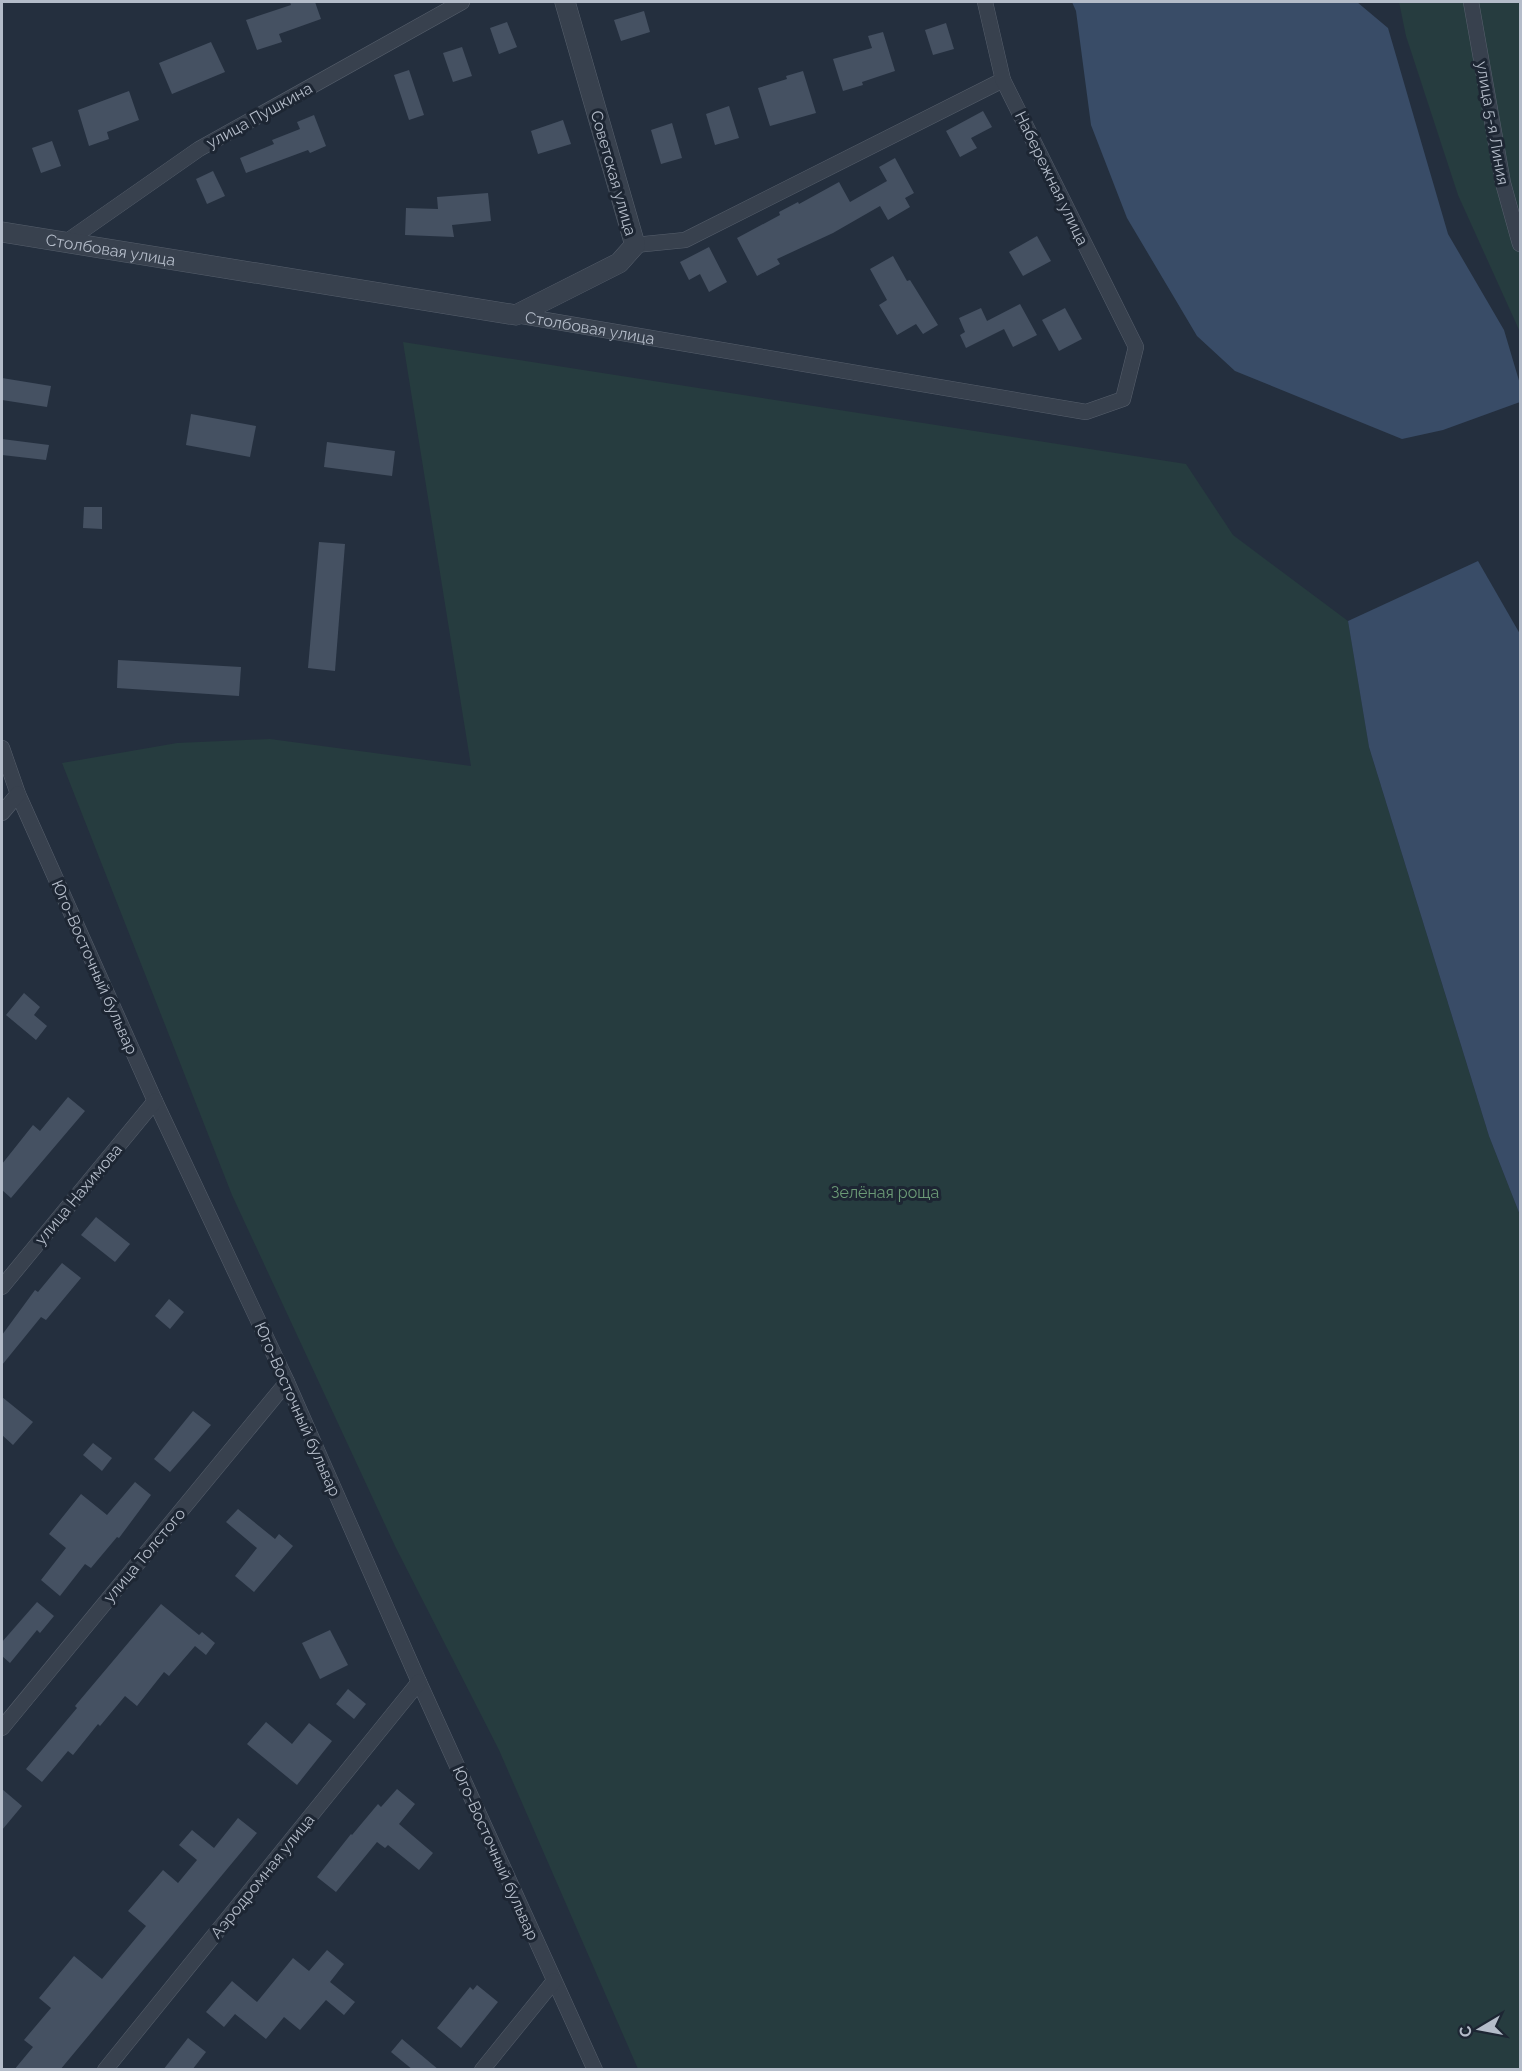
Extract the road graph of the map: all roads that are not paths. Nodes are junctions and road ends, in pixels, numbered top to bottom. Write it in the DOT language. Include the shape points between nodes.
graph roads {
  1 [pos="462,2"];
  2 [pos="565,2"];
  3 [pos="985,2"];
  4 [pos="1471,2"];
  5 [pos="1003,80"];
  6 [pos="2,231"];
  7 [pos="66,242"];
  8 [pos="1521,244"];
  9 [pos="635,245"];
  10 [pos="516,315"];
  11 [pos="1136,347"];
  12 [pos="2,748"];
  13 [pos="18,794"];
  14 [pos="2,813"];
  15 [pos="155,1101"];
  16 [pos="2,1287"];
  17 [pos="287,1382"];
  18 [pos="419,1682"];
  19 [pos="2,1728"];
  20 [pos="554,1981"];
  21 [pos="105,2070"];
  22 [pos="482,2070"];
  23 [pos="595,2070"];
  1 -- 7 [label="street, улица Пушкина" via="198,149"];
  2 -- 9 [label="street, Советская улица"];
  3 -- 5 [label="street, Набережная улица"];
  4 -- 8 [label="street, улица 5-я Линия" via="1503,183"];
  5 -- 9 [label="street" via="685,240"];
  5 -- 11 [label="street, Набережная улица"];
  6 -- 7 [label="street, Столбовая улица"];
  7 -- 10 [label="street, Столбовая улица"];
  9 -- 10 [label="street, Советская улица" via="619,263"];
  10 -- 11 [label="street, Столбовая улица" via="1086,412 1123,399"];
  12 -- 13 [label="street, Юго-Восточный бульвар"];
  13 -- 14 [label="street"];
  13 -- 15 [label="street, Юго-Восточный бульвар"];
  15 -- 16 [label="street, улица Нахимова"];
  15 -- 17 [label="street, Юго-Восточный бульвар"];
  17 -- 18 [label="street, Юго-Восточный бульвар"];
  17 -- 19 [label="street, улица Толстого"];
  18 -- 20 [label="street, Юго-Восточный бульвар"];
  18 -- 21 [label="street, Аэродромная улица"];
  20 -- 22 [label="street"];
  20 -- 23 [label="street, Юго-Восточный бульвар"];
}
